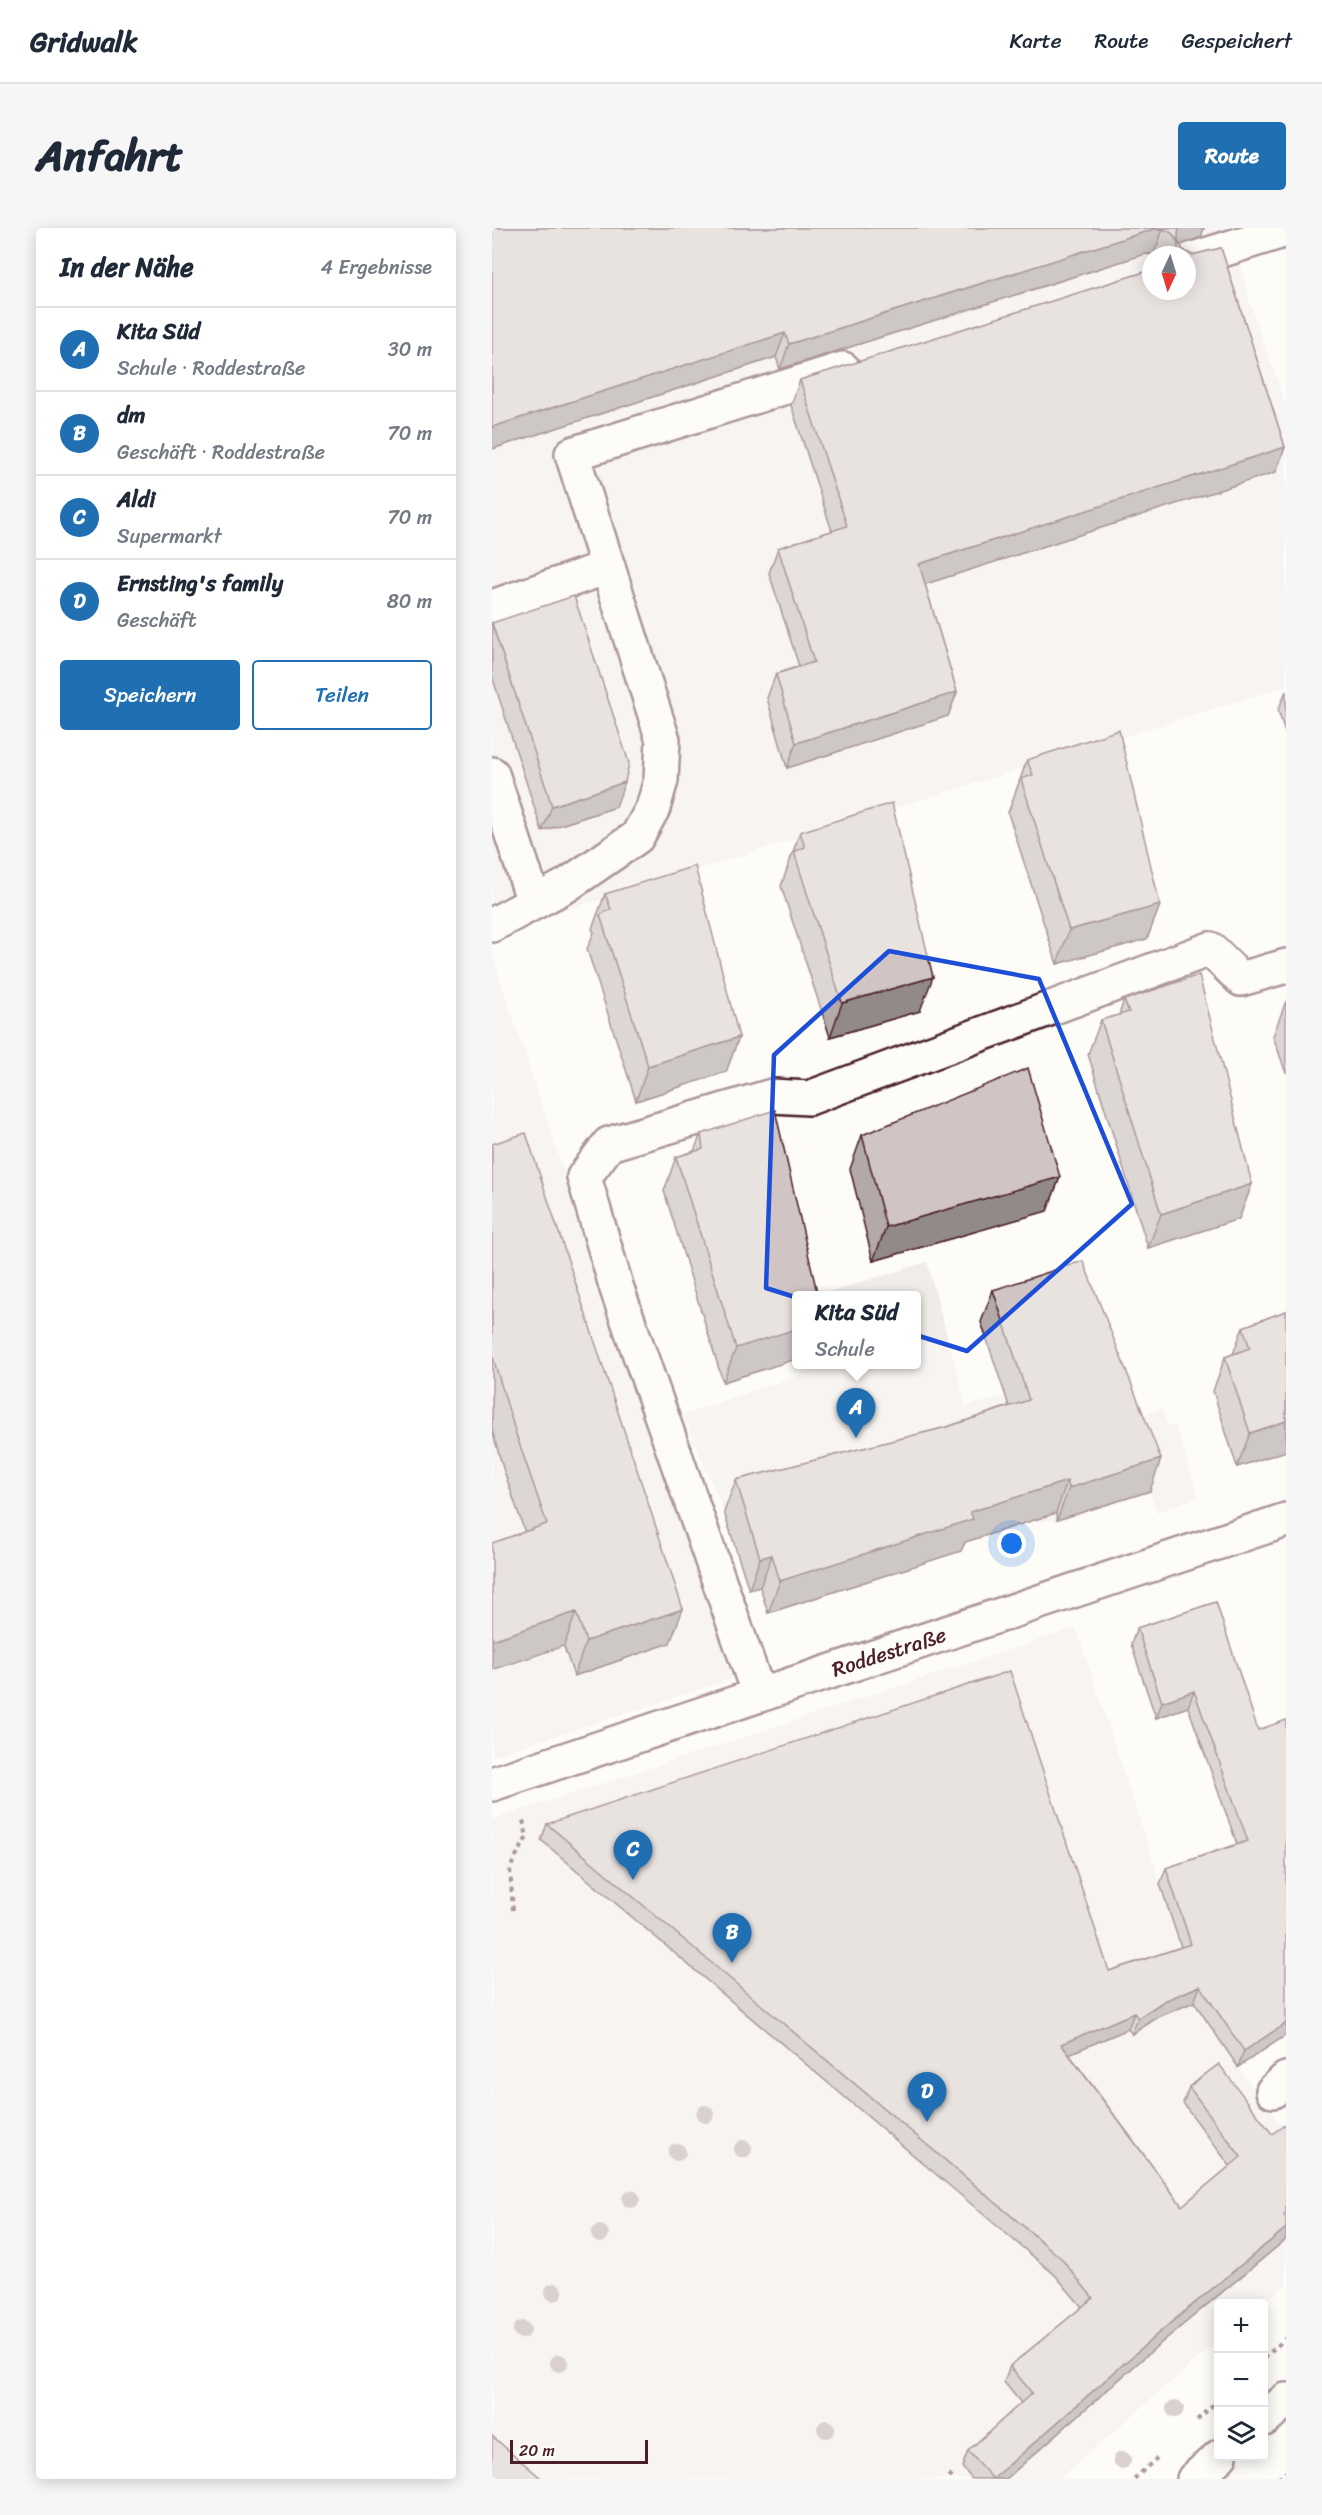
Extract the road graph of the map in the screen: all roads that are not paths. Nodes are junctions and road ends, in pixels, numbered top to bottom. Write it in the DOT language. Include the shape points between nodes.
graph roads {
  1 [pos="1286,230"];
  2 [pos="1196,258"];
  3 [pos="870,360"];
  4 [pos="608,567"];
  5 [pos="492,607"];
  6 [pos="492,774"];
  7 [pos="534,902"];
  8 [pos="492,924"];
  9 [pos="1286,966"];
  10 [pos="1286,1520"];
  11 [pos="759,1695"];
  12 [pos="502,1780"];
  13 [pos="1286,2400"];
  14 [pos="1268,2415"];
  15 [pos="1215,2461"];
  16 [pos="1194,2479"];
  1 -- 2 [label="street"];
  3 -- 4 [label="street" via="572,454"];
  4 -- 5 [label="street"];
  4 -- 7 [label="street" via="663,740 661,780 653,808 637,837 567,885"];
  6 -- 7 [label="street"];
  7 -- 8 [label="street"];
  9 -- 11 [label="street" via="1241,979 1210,949 809,1098 772,1096 609,1144 590,1169 584,1178 617,1289"];
  10 -- 11 [label="street, Roddestraße"];
  11 -- 12 [label="street, Roddestraße"];
  13 -- 14 [label="street"];
  15 -- 16 [label="street"];
}
